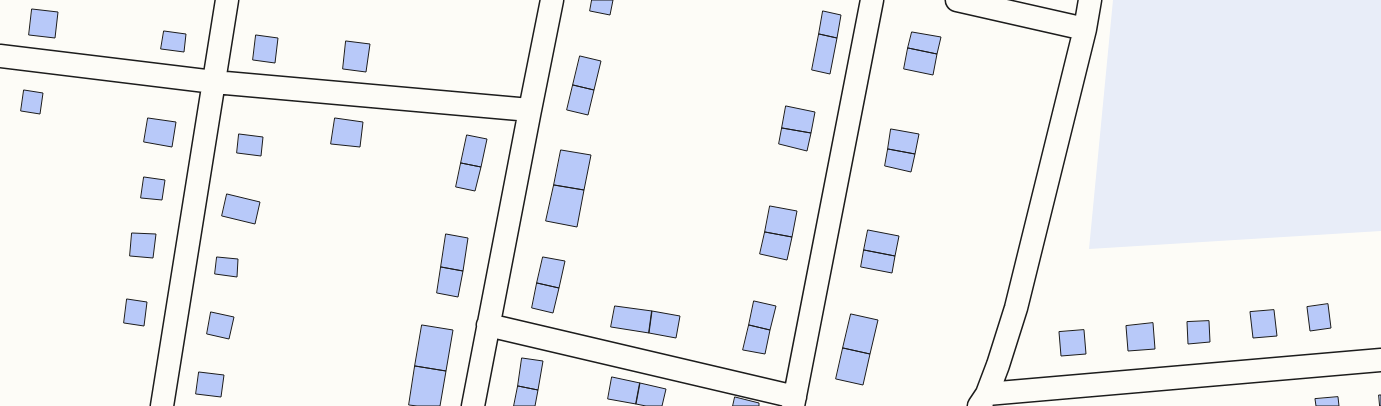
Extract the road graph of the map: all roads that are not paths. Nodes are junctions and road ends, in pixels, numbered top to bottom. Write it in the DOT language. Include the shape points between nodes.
graph roads {
  1 [pos="227,0"];
  2 [pos="552,0"];
  3 [pos="872,0"];
  4 [pos="957,0"];
  5 [pos="1090,0"];
  6 [pos="1085,29"];
  7 [pos="0,56"];
  8 [pos="214,82"];
  9 [pos="530,110"];
  10 [pos="488,325"];
  11 [pos="1381,360"];
  12 [pos="983,400"];
  13 [pos="794,402"];
  14 [pos="162,406"];
  15 [pos="473,406"];
  1 -- 8 [label="street"];
  2 -- 9 [label="street"];
  3 -- 13 [label="street"];
  4 -- 6 [label="street"];
  5 -- 6 [label="street"];
  6 -- 12 [label="street" via="1016,308 998,365"];
  7 -- 8 [label="street"];
  8 -- 9 [label="street"];
  8 -- 14 [label="street"];
  9 -- 10 [label="street"];
  10 -- 13 [label="street"];
  10 -- 15 [label="street"];
  11 -- 12 [label="street"];
}
